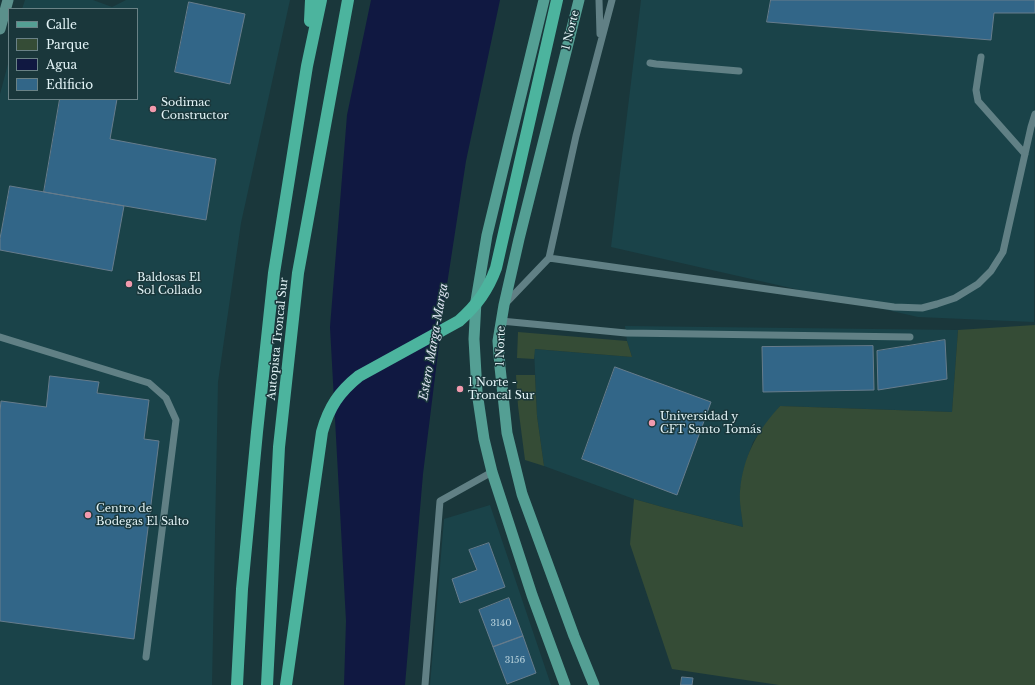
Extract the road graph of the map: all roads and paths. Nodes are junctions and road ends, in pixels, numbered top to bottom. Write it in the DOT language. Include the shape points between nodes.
graph roads {
  1 [pos="8,0"];
  2 [pos="311,0"];
  3 [pos="321,0"];
  4 [pos="348,0"];
  5 [pos="544,0"];
  6 [pos="557,0"];
  7 [pos="579,0"];
  8 [pos="599,0"];
  9 [pos="612,0"];
  10 [pos="2,14"];
  11 [pos="0,29"];
  12 [pos="600,42"];
  13 [pos="981,57"];
  14 [pos="650,63"];
  15 [pos="307,66"];
  16 [pos="739,71"];
  17 [pos="1035,114"];
  18 [pos="1025,154"];
  19 [pos="549,258"];
  20 [pos="504,306"];
  21 [pos="501,321"];
  22 [pos="0,337"];
  23 [pos="910,337"];
  24 [pos="492,472"];
  25 [pos="146,657"];
  26 [pos="237,685"];
  27 [pos="267,685"];
  28 [pos="286,685"];
  29 [pos="425,685"];
  30 [pos="565,685"];
  31 [pos="594,685"];
  1 -- 10 [label="main road"];
  2 -- 15 [label="highway"];
  3 -- 15 [label="highway, Autopista Troncal Sur"];
  4 -- 27 [label="highway, Autopista Troncal Sur" via="298,273 279,447"];
  5 -- 24 [label="main road" via="487,235 476,301 474,339 477,392"];
  6 -- 28 [label="highway" via="492,280 478,302 459,321 369,369 349,383 326,418"];
  7 -- 20 [label="main road, 1 Norte"];
  8 -- 12 [label="lane"];
  9 -- 12 [label="lane"];
  10 -- 11 [label="main road"];
  12 -- 19 [label="lane"];
  13 -- 18 [label="lane" via="976,90 978,101"];
  14 -- 16 [label="lane"];
  15 -- 26 [label="highway, Autopista Troncal Sur" via="274,273 242,589"];
  17 -- 18 [label="lane"];
  18 -- 19 [label="lane" via="1003,252 991,271 978,284 955,298 922,308 894,307"];
  19 -- 20 [label="lane"];
  20 -- 21 [label="main road, 1 Norte"];
  21 -- 23 [label="lane" via="626,333"];
  21 -- 31 [label="main road, 1 Norte" via="498,341 507,433 522,494"];
  22 -- 25 [label="lane" via="149,382 166,398 176,420"];
  24 -- 29 [label="lane" via="440,501"];
  24 -- 30 [label="main road" via="532,595"];
}
